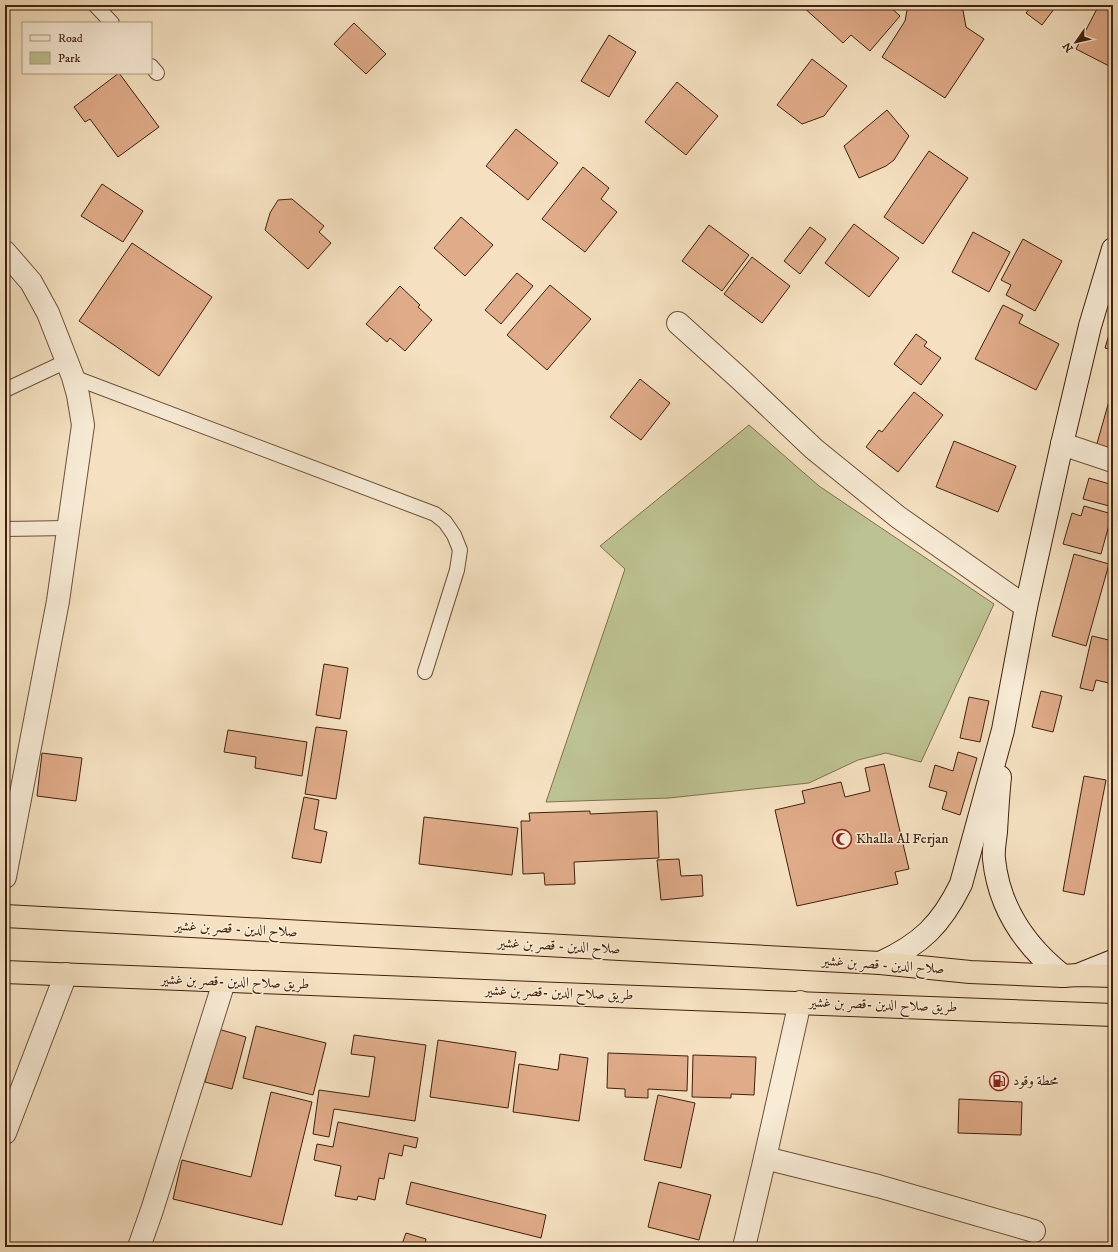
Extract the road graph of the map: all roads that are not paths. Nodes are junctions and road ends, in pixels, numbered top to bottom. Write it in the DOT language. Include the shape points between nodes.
graph roads {
  1 [pos="96,5"];
  2 [pos="111,22"];
  3 [pos="1113,249"];
  4 [pos="5,252"];
  5 [pos="678,323"];
  6 [pos="70,369"];
  7 [pos="5,390"];
  8 [pos="1062,444"];
  9 [pos="1113,462"];
  10 [pos="68,528"];
  11 [pos="5,529"];
  12 [pos="1026,607"];
  13 [pos="425,672"];
  14 [pos="1003,730"];
  15 [pos="5,877"];
  16 [pos="5,916"];
  17 [pos="1113,961"];
  18 [pos="880,963"];
  19 [pos="5,972"];
  20 [pos="66,974"];
  21 [pos="1071,975"];
  22 [pos="1113,976"];
  23 [pos="224,982"];
  24 [pos="800,1002"];
  25 [pos="1113,1015"];
  26 [pos="5,1133"];
  27 [pos="766,1158"];
  28 [pos="1034,1232"];
  29 [pos="139,1247"];
  30 [pos="744,1247"];
  1 -- 2 [label="lane"];
  3 -- 8 [label="street" via="1090,326"];
  4 -- 6 [label="street" via="31,282 48,313"];
  5 -- 12 [label="street" via="820,454 898,517"];
  6 -- 7 [label="lane"];
  6 -- 10 [label="street" via="83,425"];
  6 -- 13 [label="lane" via="435,514 445,522 460,550 457,570"];
  8 -- 9 [label="street"];
  8 -- 12 [label="street"];
  10 -- 11 [label="lane"];
  10 -- 15 [label="street" via="58,601"];
  12 -- 14 [label="street"];
  14 -- 18 [label="street" via="961,884 950,905 937,924 920,940 901,954"];
  14 -- 21 [label="street" via="994,858 997,878 1010,916 1033,949 1047,963"];
  16 -- 18 [label="highway, صلاح الدين - قصر بن غشير"];
  17 -- 21 [label="street"];
  18 -- 21 [label="highway, صلاح الدين - قصر بن غشير" via="970,972"];
  19 -- 20 [label="highway, طريق صلاح الدين -قصر بن غشير"];
  20 -- 23 [label="highway, طريق صلاح الدين -قصر بن غشير"];
  20 -- 26 [label="street"];
  21 -- 22 [label="highway, صلاح الدين - قصر بن غشير"];
  23 -- 24 [label="highway, طريق صلاح الدين -قصر بن غشير"];
  23 -- 29 [label="street"];
  24 -- 25 [label="highway, طريق صلاح الدين -قصر بن غشير"];
  24 -- 27 [label="street"];
  27 -- 28 [label="street" via="878,1186"];
  27 -- 30 [label="street"];
}
